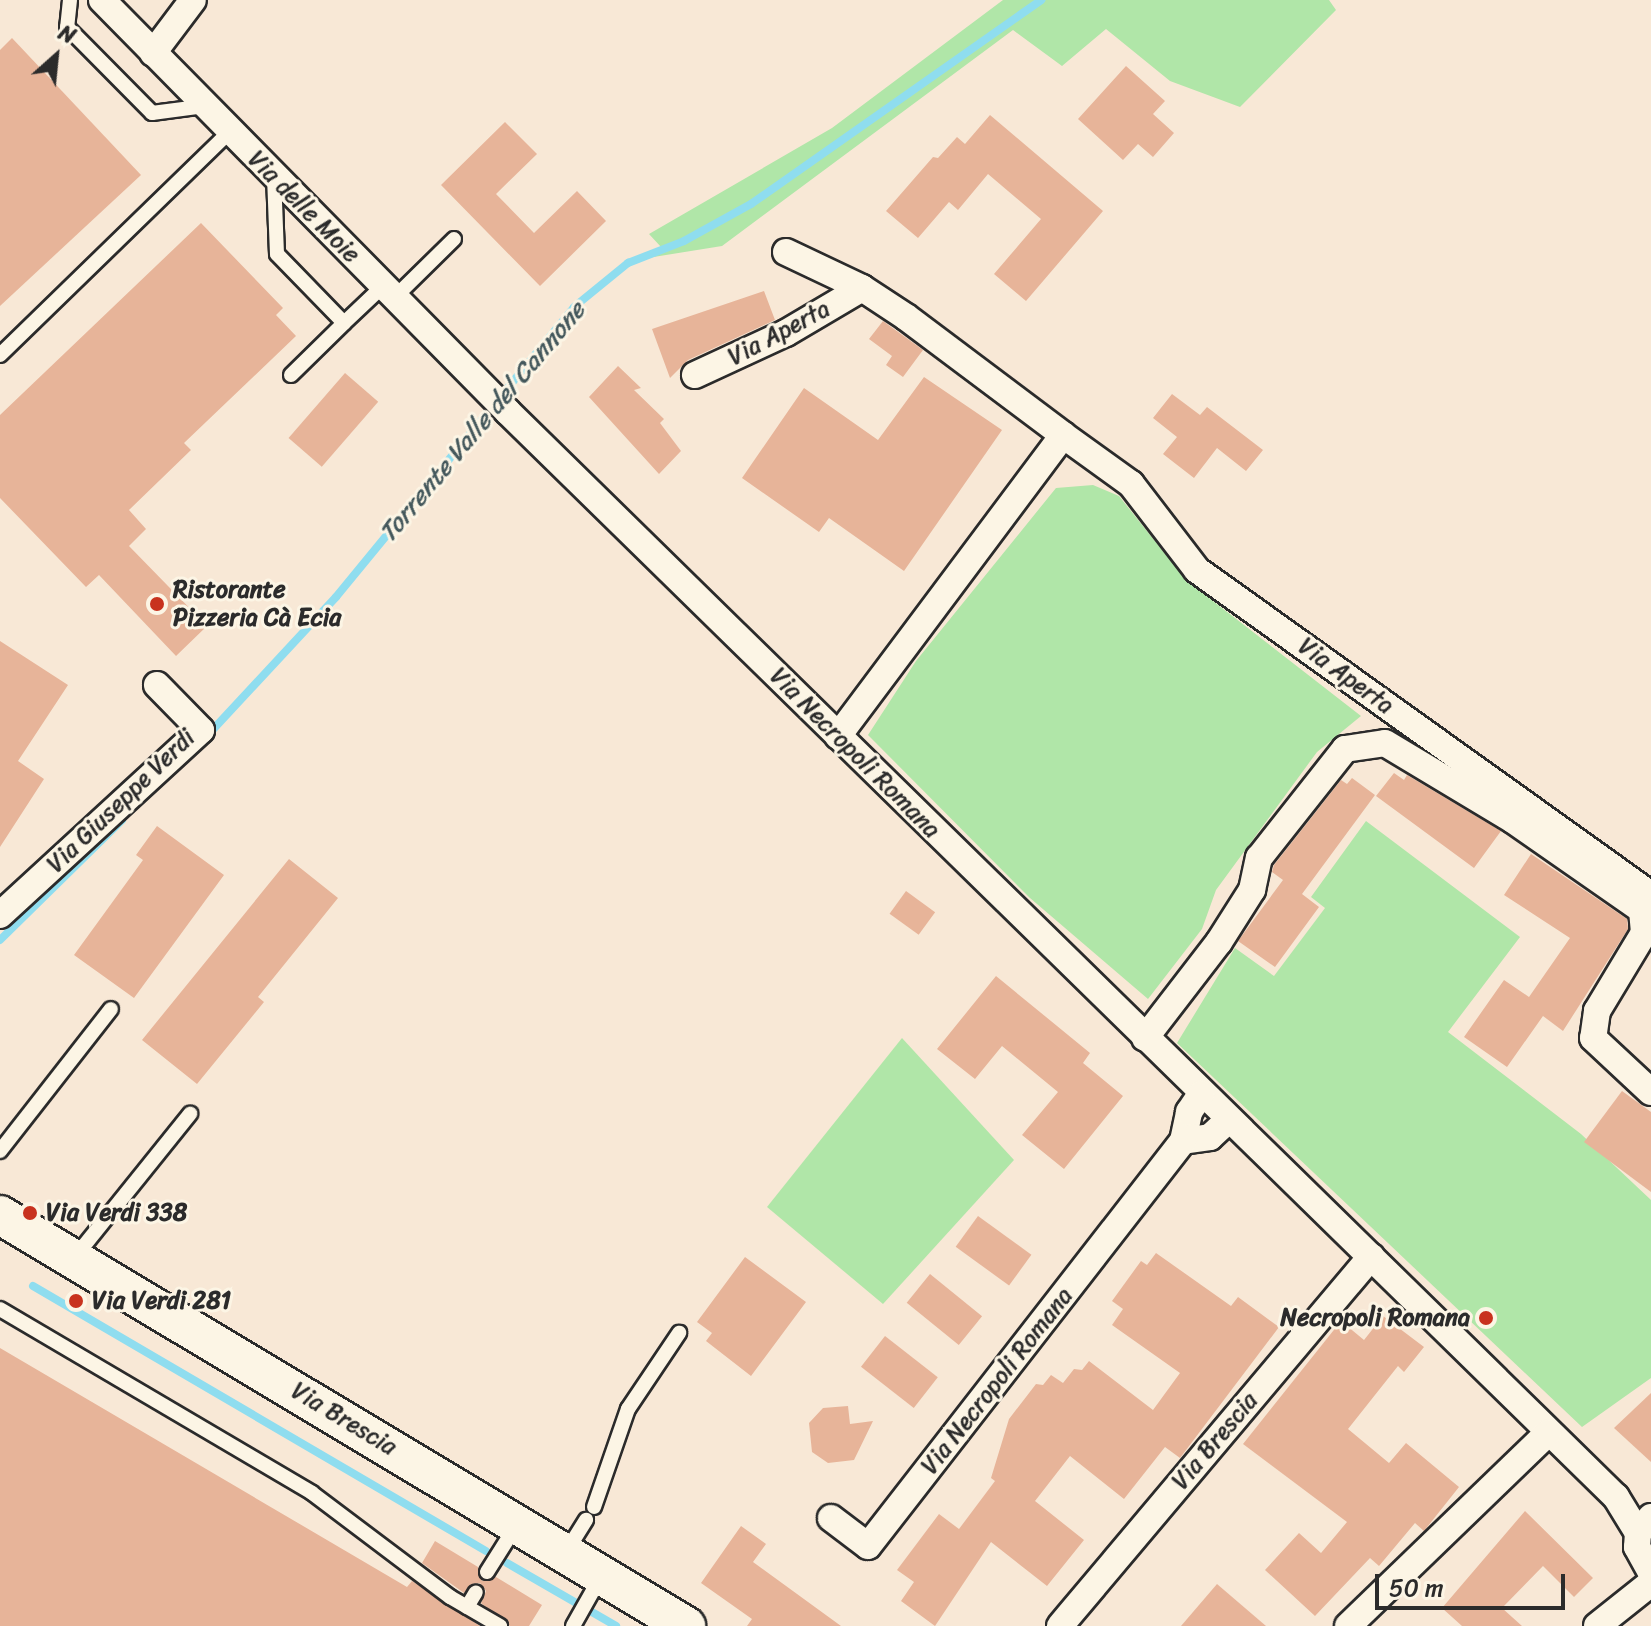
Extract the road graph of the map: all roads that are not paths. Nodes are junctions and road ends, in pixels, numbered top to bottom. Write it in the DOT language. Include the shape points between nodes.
graph roads {
  1 [pos="70,0"];
  2 [pos="102,0"];
  3 [pos="193,0"];
  4 [pos="153,53"];
  5 [pos="205,106"];
  6 [pos="230,131"];
  7 [pos="274,176"];
  8 [pos="454,239"];
  9 [pos="786,252"];
  10 [pos="862,288"];
  11 [pos="388,292"];
  12 [pos="344,323"];
  13 [pos="0,355"];
  14 [pos="291,375"];
  15 [pos="695,375"];
  16 [pos="508,412"];
  17 [pos="1063,435"];
  18 [pos="157,685"];
  19 [pos="838,736"];
  20 [pos="1647,903"];
  21 [pos="0,915"];
  22 [pos="111,1009"];
  23 [pos="1145,1038"];
  24 [pos="1651,1092"];
  25 [pos="1201,1094"];
  26 [pos="190,1114"];
  27 [pos="1228,1120"];
  28 [pos="1183,1141"];
  29 [pos="0,1151"];
  30 [pos="0,1215"];
  31 [pos="1371,1257"];
  32 [pos="73,1259"];
  33 [pos="0,1309"];
  34 [pos="679,1333"];
  35 [pos="1548,1433"];
  36 [pos="1616,1497"];
  37 [pos="1651,1508"];
  38 [pos="831,1518"];
  39 [pos="518,1523"];
  40 [pos="1645,1525"];
  41 [pos="566,1552"];
  42 [pos="487,1572"];
  43 [pos="1648,1572"];
  44 [pos="597,1584"];
  45 [pos="476,1592"];
  46 [pos="467,1607"];
  47 [pos="1606,1618"];
  48 [pos="576,1621"];
  49 [pos="500,1626"];
  50 [pos="686,1626"];
  51 [pos="1060,1626"];
  52 [pos="1348,1626"];
  1 -- 5 [label="lane" via="67,27 152,113"];
  2 -- 4 [label="street, Via delle Moie"];
  3 -- 4 [label="street"];
  4 -- 5 [label="street, Via delle Moie"];
  5 -- 6 [label="street, Via delle Moie"];
  6 -- 7 [label="street, Via delle Moie"];
  6 -- 13 [label="lane"];
  7 -- 11 [label="street, Via delle Moie"];
  7 -- 12 [label="lane" via="277,254"];
  8 -- 11 [label="lane"];
  9 -- 10 [label="street, Via Aperta"];
  10 -- 15 [label="street, Via Aperta" via="786,333"];
  10 -- 17 [label="street, Via Aperta"];
  11 -- 12 [label="lane"];
  11 -- 16 [label="street, Via delle Moie"];
  12 -- 14 [label="lane"];
  16 -- 19 [label="street, Via Necropoli Romana"];
  17 -- 19 [label="street"];
  17 -- 20 [label="street, Via Aperta" via="1131,484 1197,570"];
  18 -- 21 [label="street, Via Giuseppe Verdi" via="201,730"];
  19 -- 23 [label="street, Via Necropoli Romana"];
  20 -- 23 [label="street, Via Aperta" via="1418,760 1370,741 1345,749 1259,858 1252,890"];
  20 -- 24 [label="street" via="1644,933 1597,1011 1593,1038"];
  22 -- 29 [label="lane"];
  23 -- 25 [label="street, Via Necropoli Romana"];
  25 -- 27 [label="street, Via Necropoli Romana"];
  25 -- 28 [label="street, Via Necropoli Romana" via="1189,1112"];
  26 -- 32 [label="lane"];
  27 -- 28 [label="street" via="1210,1137"];
  27 -- 31 [label="street, Via Necropoli Romana"];
  28 -- 38 [label="street, Via Necropoli Romana" via="1163,1178 868,1546"];
  30 -- 32 [label="main road, Via Brescia"];
  31 -- 35 [label="street, Via Necropoli Romana"];
  31 -- 51 [label="street, Via Brescia"];
  32 -- 39 [label="main road, Via Brescia"];
  33 -- 46 [label="lane" via="312,1493"];
  34 -- 41 [label="lane" via="628,1409 605,1488"];
  35 -- 36 [label="street, Via Necropoli Romana"];
  35 -- 52 [label="street"];
  36 -- 37 [label="street, Via Necropoli Romana"];
  36 -- 40 [label="street, Via Necropoli Romana"];
  39 -- 41 [label="main road, Via Brescia"];
  39 -- 42 [label="lane"];
  40 -- 43 [label="street"];
  41 -- 44 [label="main road, Via Brescia"];
  43 -- 47 [label="street"];
  44 -- 48 [label="lane"];
  44 -- 50 [label="main road, Via Brescia"];
  45 -- 46 [label="lane"];
  46 -- 49 [label="lane"];
}
